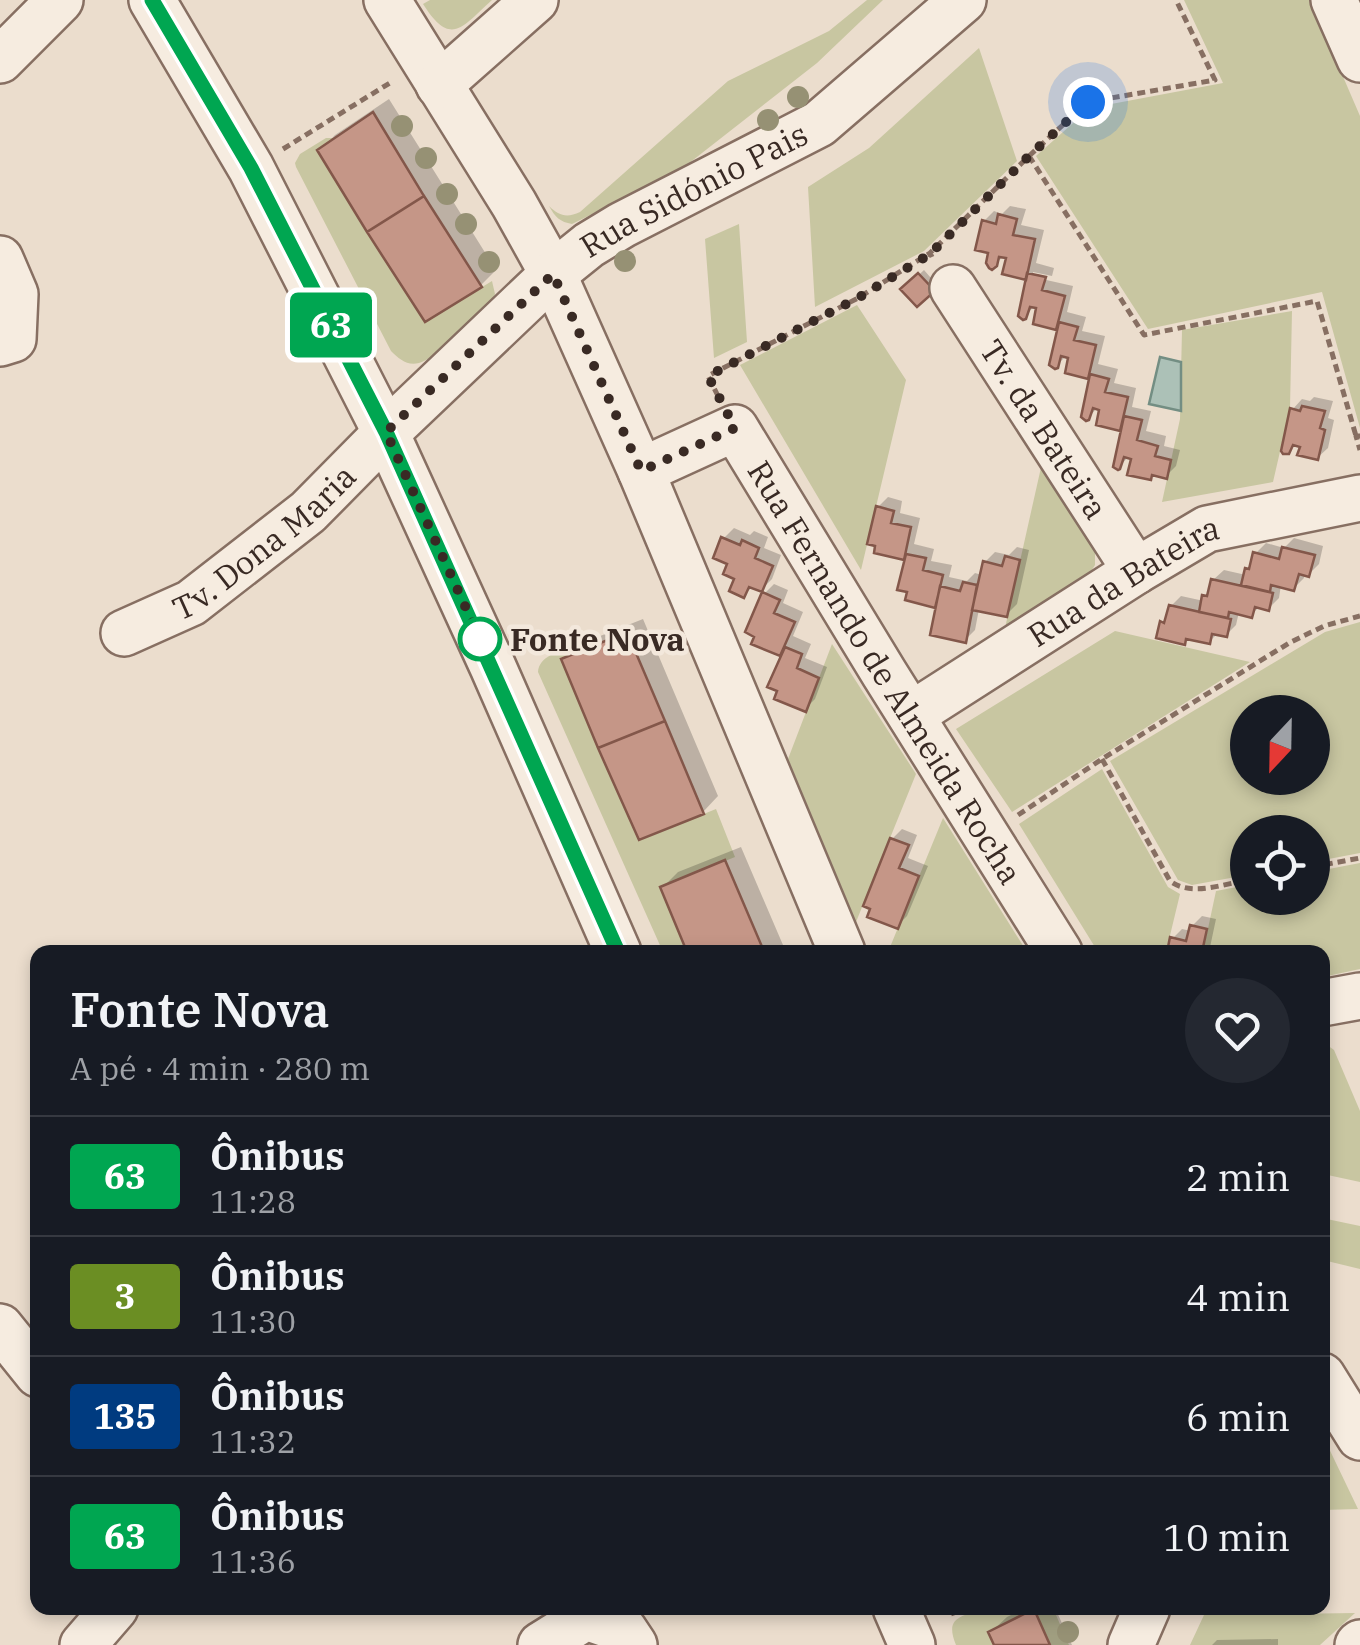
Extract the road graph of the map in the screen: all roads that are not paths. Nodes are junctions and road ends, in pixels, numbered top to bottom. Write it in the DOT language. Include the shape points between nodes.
graph roads {
  1 [pos="60,0"];
  2 [pos="152,0"];
  3 [pos="387,0"];
  4 [pos="535,0"];
  5 [pos="963,0"];
  6 [pos="1334,0"];
  7 [pos="1360,58"];
  8 [pos="0,60"];
  9 [pos="432,73"];
  10 [pos="0,259"];
  11 [pos="942,271"];
  12 [pos="553,274"];
  13 [pos="0,344"];
  14 [pos="386,432"];
  15 [pos="641,471"];
  16 [pos="1360,498"];
  17 [pos="1136,570"];
  18 [pos="124,633"];
  19 [pos="911,715"];
  20 [pos="615,945"];
  21 [pos="839,945"];
  22 [pos="1055,945"];
  23 [pos="1360,996"];
  24 [pos="1330,1002"];
  25 [pos="0,1326"];
  26 [pos="30,1364"];
  27 [pos="1330,1389"];
  28 [pos="1360,1437"];
  29 [pos="109,1615"];
  30 [pos="899,1615"];
  31 [pos="1119,1615"];
  32 [pos="1144,1615"];
  33 [pos="83,1645"];
  34 [pos="541,1645"];
  35 [pos="634,1645"];
  36 [pos="912,1645"];
  37 [pos="1131,1645"];
  1 -- 8 [label="street"];
  2 -- 14 [label="street" via="251,168"];
  3 -- 9 [label="street"];
  4 -- 9 [label="street"];
  5 -- 12 [label="street, Rua Sidónio Pais" via="819,124 622,225"];
  6 -- 7 [label="street"];
  9 -- 12 [label="street"];
  10 -- 13 [label="street" via="15,294 13,339"];
  11 -- 17 [label="street, Tv. da Bateira"];
  12 -- 14 [label="street, Rua Sidónio Pais"];
  12 -- 15 [label="street"];
  14 -- 18 [label="street, Tv. Dona Maria" via="308,512 191,603"];
  14 -- 20 [label="street"];
  15 -- 19 [label="street, Rua Fernando de Almeida Rocha" via="735,428"];
  15 -- 21 [label="street"];
  16 -- 17 [label="street, Rua da Bateira" via="1207,530"];
  17 -- 19 [label="street, Rua da Bateira"];
  19 -- 22 [label="street, Rua Fernando de Almeida Rocha"];
  23 -- 24 [label="street"];
  25 -- 26 [label="street"];
  27 -- 28 [label="street"];
  29 -- 33 [label="street"];
  30 -- 36 [label="street"];
  31 -- 37 [label="street"];
  32 -- 37 [label="street"];
  34 -- 35 [label="street" via="586,1617 624,1630"];
}
